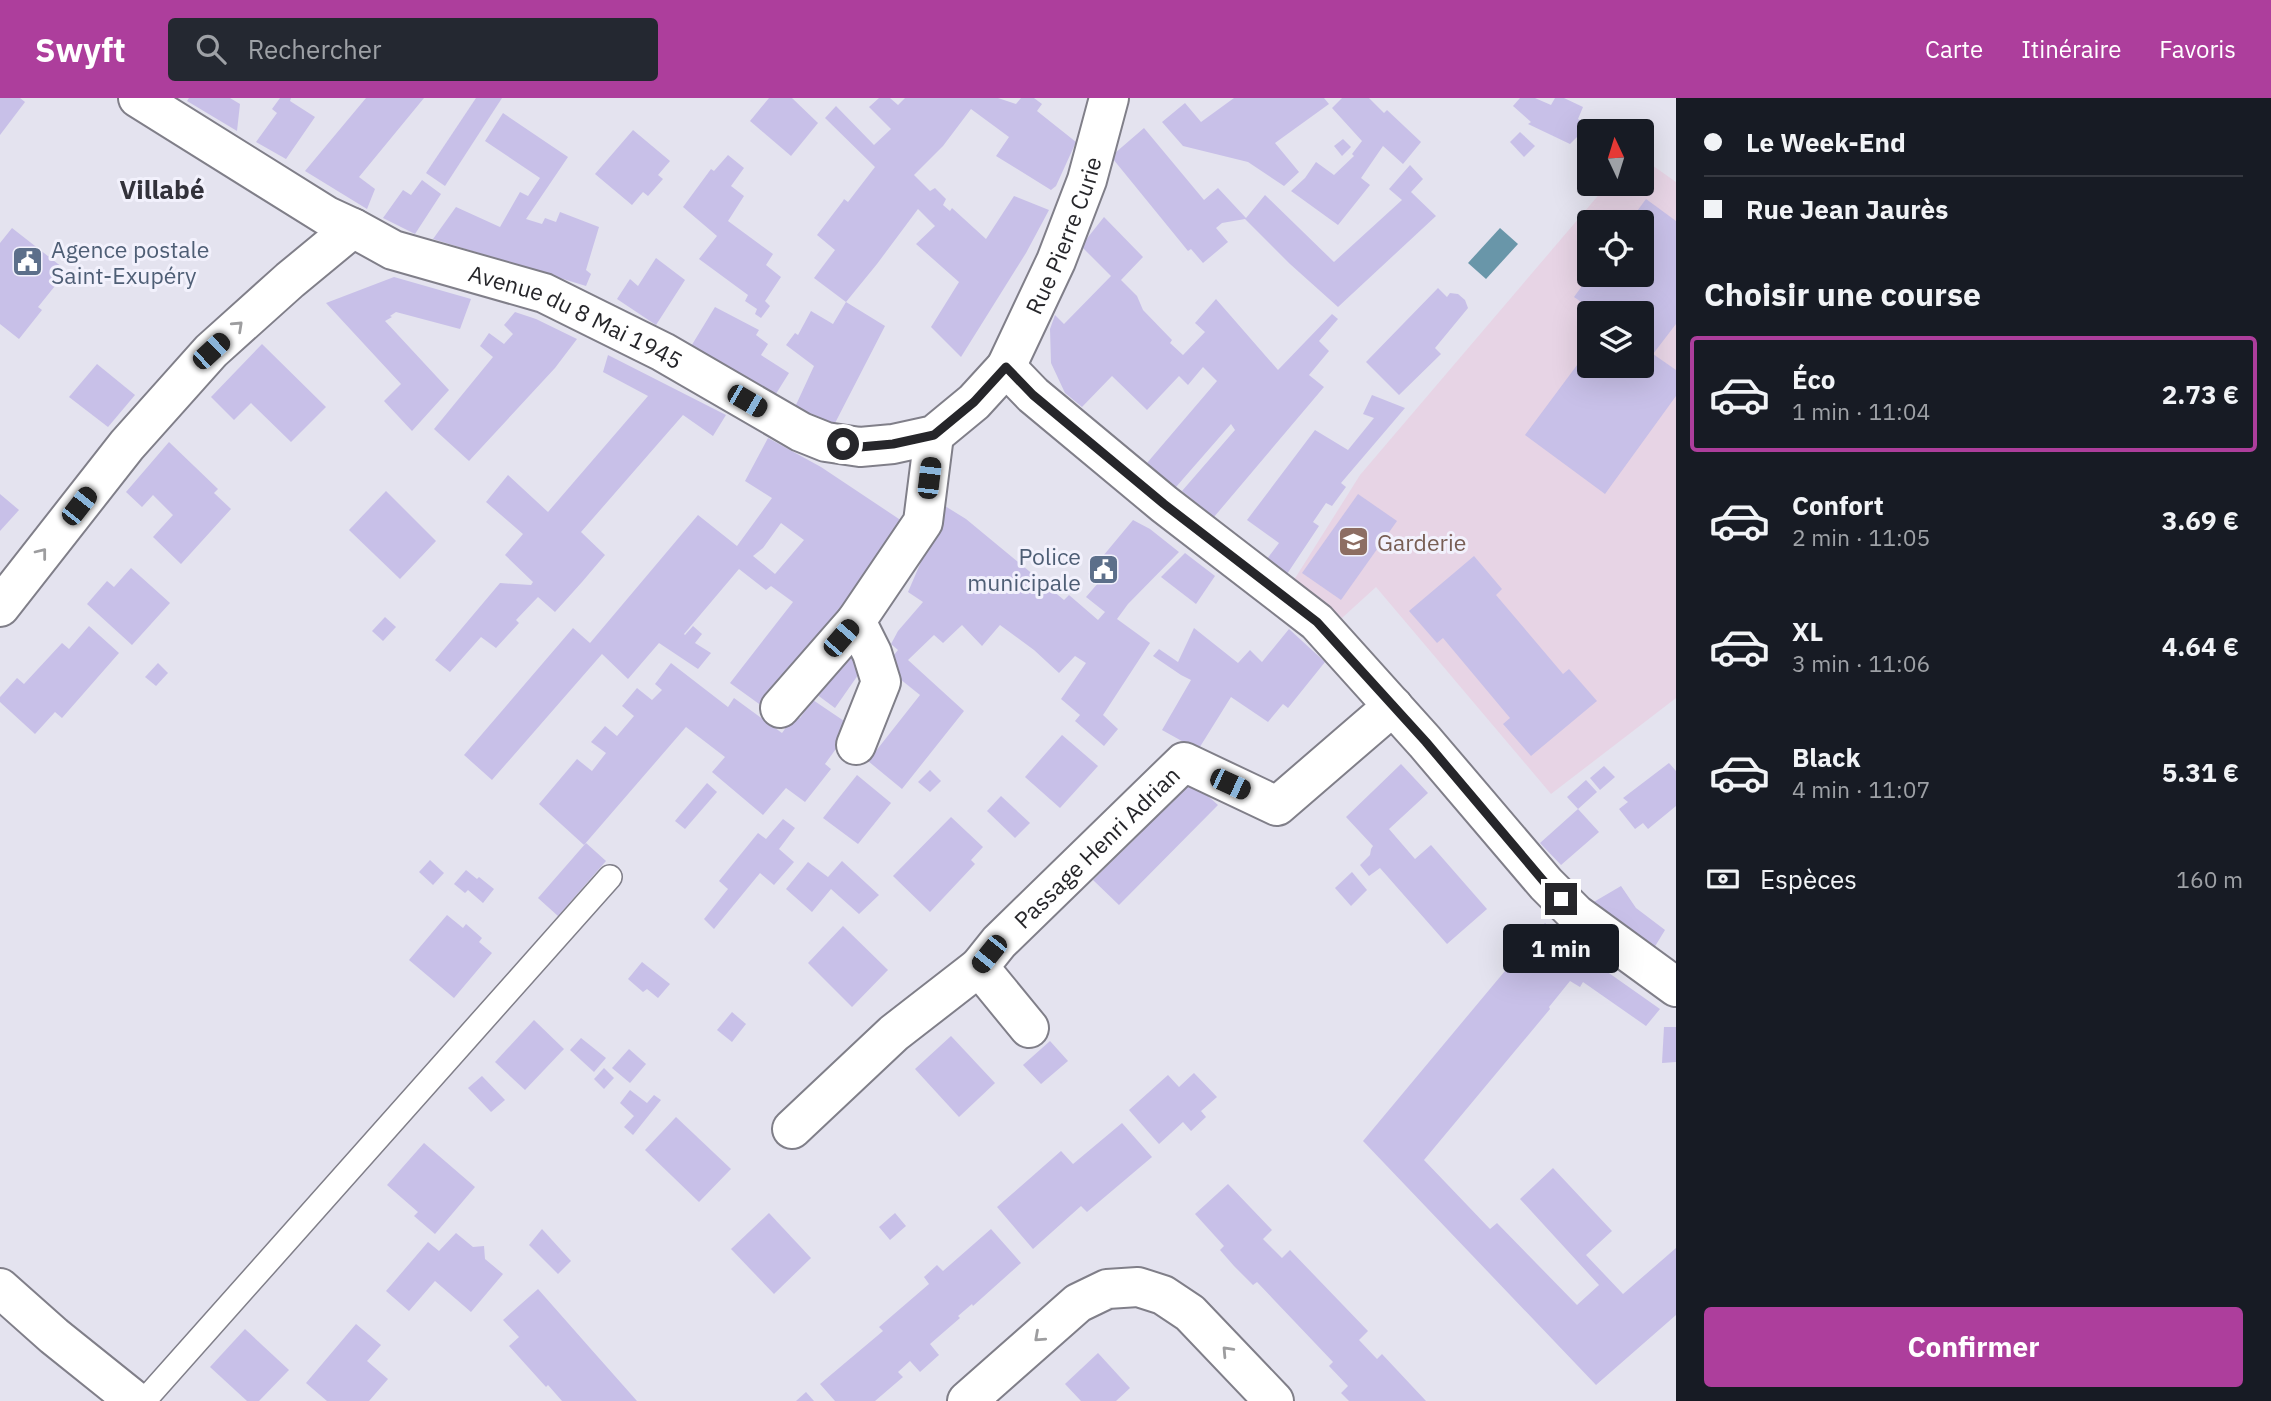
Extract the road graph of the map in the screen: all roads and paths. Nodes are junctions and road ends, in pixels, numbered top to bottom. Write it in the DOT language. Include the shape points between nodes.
graph roads {
  1 [pos="138,98"];
  2 [pos="1109,98"];
  3 [pos="353,228"];
  4 [pos="1006,367"];
  5 [pos="934,435"];
  6 [pos="0,607"];
  7 [pos="856,621"];
  8 [pos="1393,706"];
  9 [pos="780,708"];
  10 [pos="856,745"];
  11 [pos="610,877"];
  12 [pos="979,967"];
  13 [pos="1676,987"];
  14 [pos="1029,1028"];
  15 [pos="792,1129"];
  16 [pos="0,1289"];
  17 [pos="135,1401"];
  18 [pos="144,1401"];
  19 [pos="967,1401"];
  20 [pos="1274,1401"];
  1 -- 3 [label="street, Avenue du 8 Mai 1945"];
  2 -- 4 [label="street, Rue Pierre Curie" via="1087,180 1056,261"];
  3 -- 5 [label="street, Avenue du 8 Mai 1945" via="393,250 544,293 826,442 860,447"];
  6 -- 3 [label="street, one-way" via="127,445 211,351"];
  4 -- 5 [label="street, Avenue du 8 Mai 1945"];
  4 -- 8 [label="street" via="1154,496 1317,622"];
  5 -- 7 [label="street" via="923,522"];
  7 -- 9 [label="street"];
  7 -- 10 [label="street" via="881,682"];
  8 -- 12 [label="street, Passage Henri Adrian" via="1277,806 1184,762 999,942"];
  8 -- 13 [label="street" via="1576,914"];
  11 -- 18 [label="lane"];
  12 -- 14 [label="street"];
  12 -- 15 [label="street, Passage Henri Adrian" via="894,1033"];
  16 -- 17 [label="street"];
  20 -- 19 [label="street, one-way" via="1190,1313 1163,1295 1138,1287 1107,1289 1077,1303"];
}
